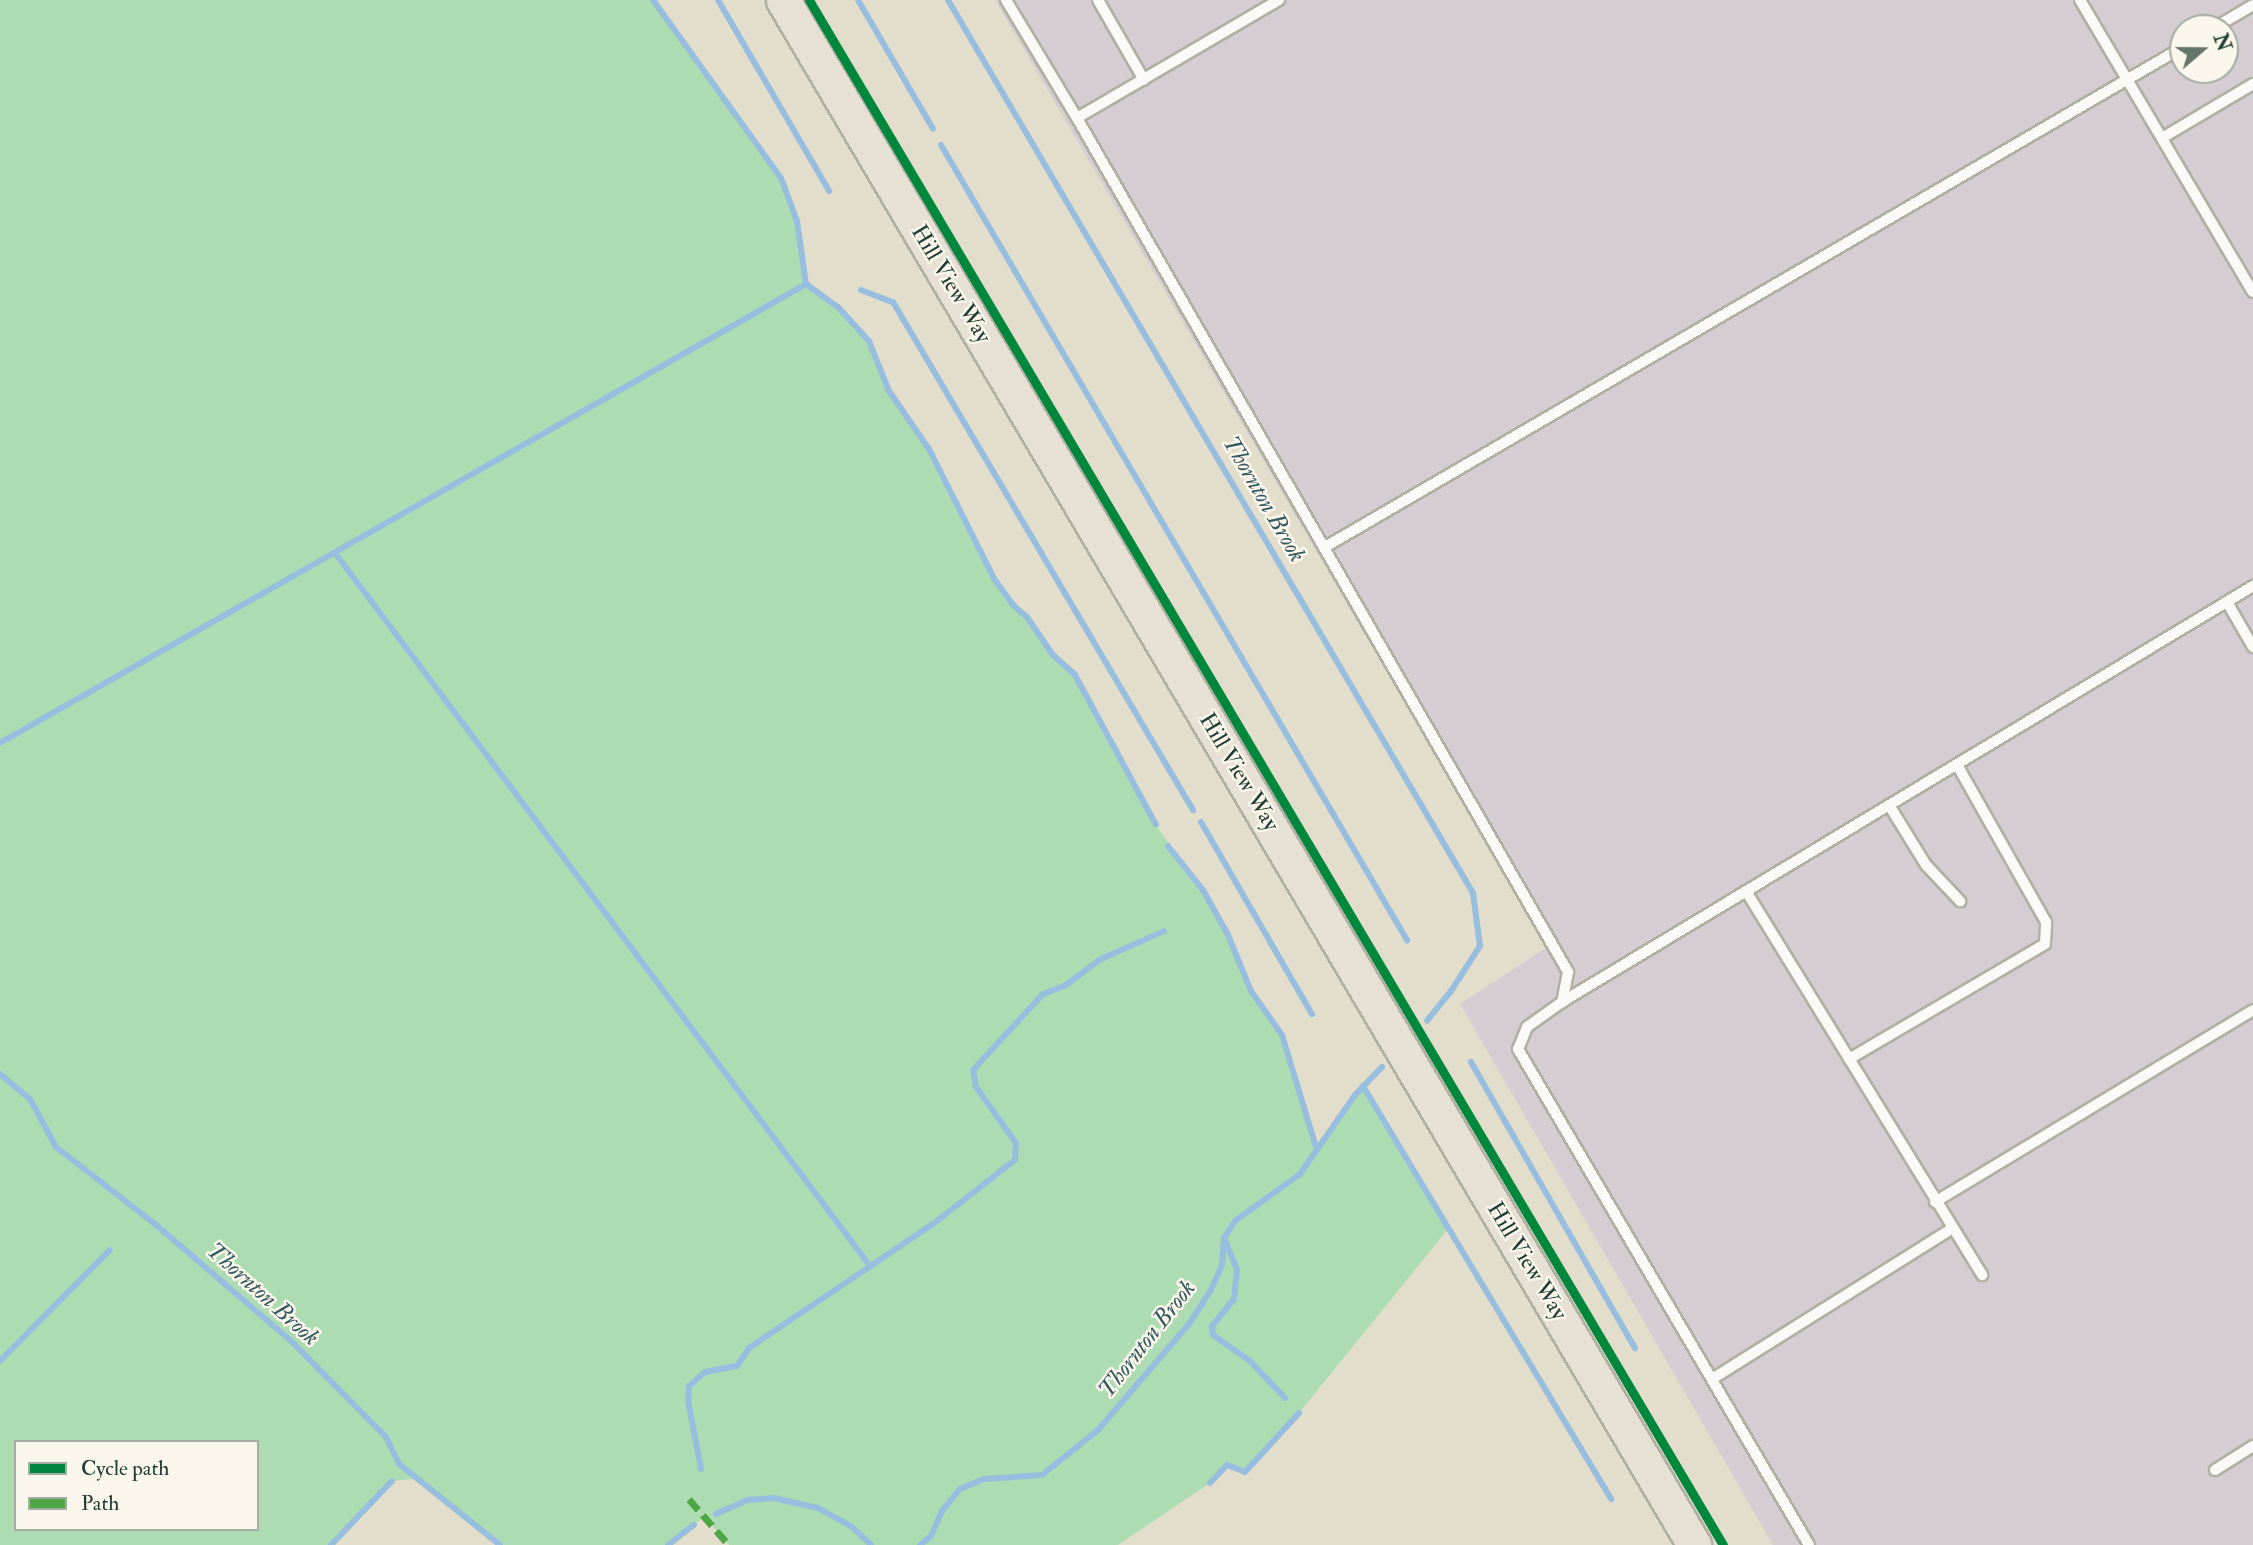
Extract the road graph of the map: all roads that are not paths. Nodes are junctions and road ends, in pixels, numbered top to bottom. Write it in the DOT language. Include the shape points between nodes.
graph roads {
  1 [pos="783,0"];
  2 [pos="1006,0"];
  3 [pos="1098,0"];
  4 [pos="1279,0"];
  5 [pos="2080,0"];
  6 [pos="2253,5"];
  7 [pos="2238,14"];
  8 [pos="2169,55"];
  9 [pos="1144,80"];
  10 [pos="2127,80"];
  11 [pos="2253,84"];
  12 [pos="1077,118"];
  13 [pos="2161,138"];
  14 [pos="2253,292"];
  15 [pos="1325,547"];
  16 [pos="2253,586"];
  17 [pos="2227,602"];
  18 [pos="2253,647"];
  19 [pos="1957,765"];
  20 [pos="1889,805"];
  21 [pos="1746,891"];
  22 [pos="1960,901"];
  23 [pos="1562,1002"];
  24 [pos="2253,1010"];
  25 [pos="1849,1059"];
  26 [pos="1935,1202"];
  27 [pos="1951,1229"];
  28 [pos="1982,1275"];
  29 [pos="1712,1379"];
  30 [pos="2253,1446"];
  31 [pos="2215,1470"];
  32 [pos="1694,1545"];
  33 [pos="1809,1545"];
  1 -- 32 [label="main road, Hill View Way"];
  2 -- 12 [label="lane"];
  3 -- 9 [label="lane"];
  4 -- 9 [label="lane"];
  5 -- 10 [label="lane"];
  6 -- 7 [label="lane"];
  8 -- 10 [label="lane"];
  9 -- 12 [label="lane"];
  10 -- 13 [label="lane"];
  10 -- 15 [label="lane"];
  11 -- 13 [label="lane"];
  12 -- 15 [label="lane"];
  13 -- 14 [label="lane"];
  15 -- 23 [label="lane" via="1568,972"];
  16 -- 17 [label="lane"];
  17 -- 18 [label="lane"];
  17 -- 19 [label="lane"];
  19 -- 20 [label="lane"];
  19 -- 25 [label="lane" via="2046,922 2045,944"];
  20 -- 21 [label="lane"];
  20 -- 22 [label="lane" via="1926,865"];
  21 -- 23 [label="lane"];
  21 -- 25 [label="lane"];
  23 -- 29 [label="lane" via="1527,1027 1518,1049"];
  24 -- 26 [label="lane"];
  25 -- 26 [label="lane"];
  26 -- 27 [label="lane"];
  27 -- 28 [label="lane"];
  27 -- 29 [label="lane"];
  29 -- 33 [label="lane"];
  30 -- 31 [label="lane"];
}
